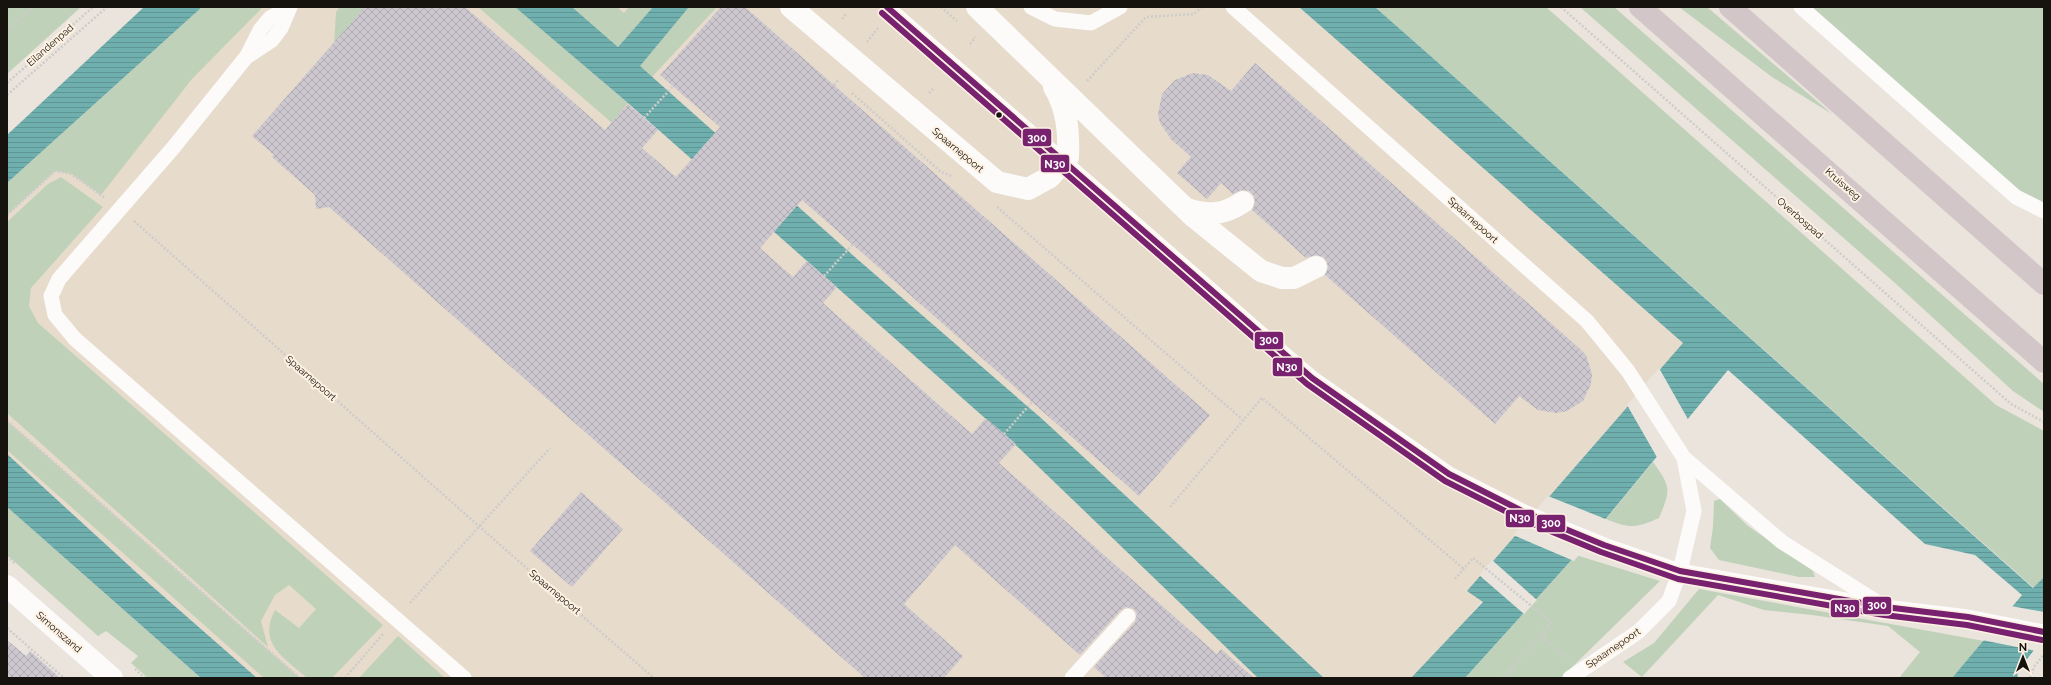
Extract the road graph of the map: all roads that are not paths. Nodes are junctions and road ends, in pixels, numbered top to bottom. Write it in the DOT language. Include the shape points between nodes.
graph roads {
  1 [pos="791,7"];
  2 [pos="887,7"];
  3 [pos="977,7"];
  4 [pos="1031,7"];
  5 [pos="1120,7"];
  6 [pos="1233,7"];
  7 [pos="1640,7"];
  8 [pos="1730,7"];
  9 [pos="1801,7"];
  10 [pos="289,8"];
  11 [pos="1047,76"];
  12 [pos="1243,202"];
  13 [pos="1187,209"];
  14 [pos="2044,211"];
  15 [pos="1316,267"];
  16 [pos="2044,284"];
  17 [pos="2044,362"];
  18 [pos="1684,458"];
  19 [pos="1680,571"];
  20 [pos="7,586"];
  21 [pos="1885,607"];
  22 [pos="1128,616"];
  23 [pos="2044,632"];
  24 [pos="112,678"];
  25 [pos="464,678"];
  26 [pos="1072,678"];
  27 [pos="1570,678"];
  1 -- 11 [label="street, Spaarnepoort" via="997,182 1028,189 1050,177 1068,157 1069,132 1061,98"];
  2 -- 19 [label="lane" via="1312,378 1449,474 1524,512 1604,545"];
  3 -- 11 [label="street, Spaarnepoort"];
  4 -- 5 [label="lane" via="1055,19 1091,24"];
  6 -- 18 [label="lane, Spaarnepoort" via="1587,321 1628,370"];
  7 -- 17 [label="highway, Kruisweg"];
  8 -- 16 [label="highway"];
  9 -- 14 [label="lane" via="2016,197"];
  10 -- 25 [label="lane" via="281,28 272,40 247,56 173,148 59,279 51,296 55,315 74,339"];
  11 -- 13 [label="street, Spaarnepoort"];
  12 -- 13 [label="street, Spaarnepoort" via="1219,214 1202,214"];
  13 -- 15 [label="street, Spaarnepoort" via="1194,218 1262,271 1282,278 1294,278"];
  18 -- 19 [label="lane, Spaarnepoort" via="1694,511"];
  18 -- 21 [label="lane, Spaarnepoort" via="1782,542"];
  19 -- 21 [label="lane"];
  19 -- 27 [label="lane, Spaarnepoort" via="1669,601 1638,632"];
  20 -- 24 [label="street, Simonszand"];
  21 -- 23 [label="lane" via="1968,617"];
  22 -- 26 [label="lane"];
}
